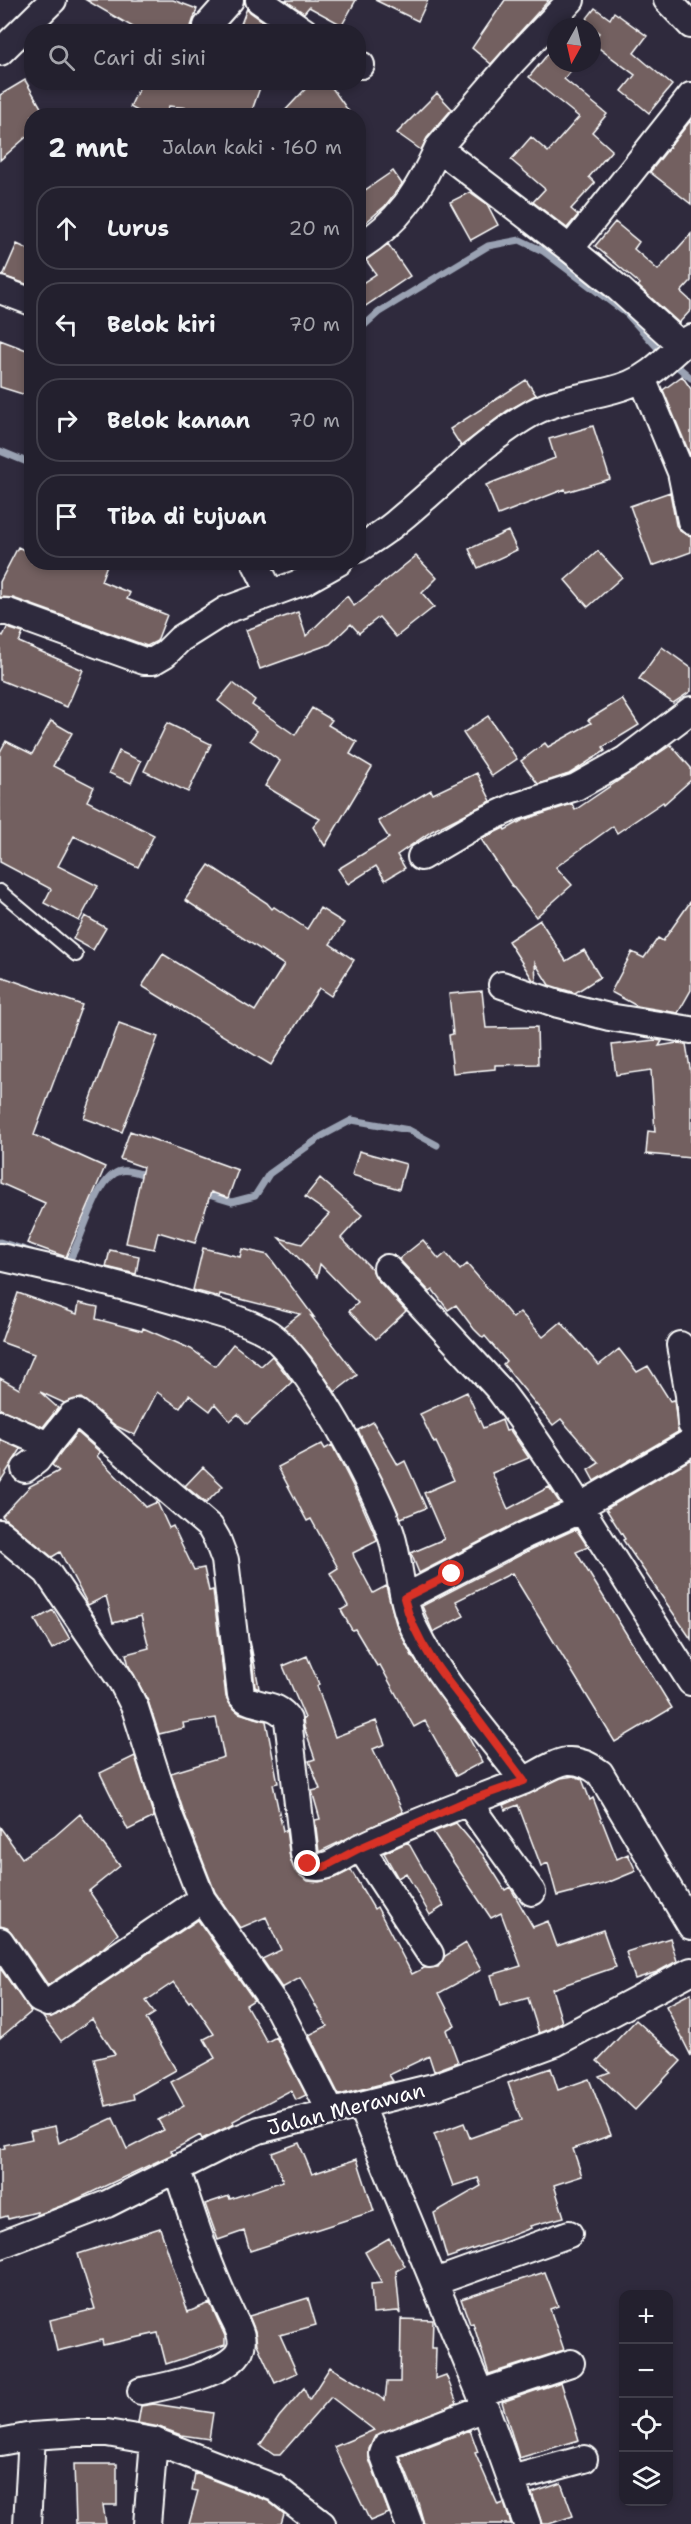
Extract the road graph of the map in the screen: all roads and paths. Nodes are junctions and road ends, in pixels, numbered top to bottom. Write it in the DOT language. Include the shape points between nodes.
graph roads {
  1 [pos="53,0"];
  2 [pos="230,0"];
  3 [pos="259,0"];
  4 [pos="571,0"];
  5 [pos="667,0"];
  6 [pos="29,24"];
  7 [pos="209,24"];
  8 [pos="294,24"];
  9 [pos="691,25"];
  10 [pos="24,28"];
  11 [pos="0,52"];
  12 [pos="691,96"];
  13 [pos="438,148"];
  14 [pos="366,243"];
  15 [pos="570,249"];
  16 [pos="0,290"];
  17 [pos="24,299"];
  18 [pos="684,344"];
  19 [pos="649,374"];
  20 [pos="691,521"];
  21 [pos="366,544"];
  22 [pos="259,570"];
  23 [pos="327,570"];
  24 [pos="272,594"];
  25 [pos="0,612"];
  26 [pos="691,710"];
  27 [pos="420,857"];
  28 [pos="0,891"];
  29 [pos="76,955"];
  30 [pos="502,985"];
  31 [pos="691,1030"];
  32 [pos="2,1259"];
  33 [pos="387,1268"];
  34 [pos="680,1346"];
  35 [pos="0,1424"];
  36 [pos="691,1424"];
  37 [pos="691,1442"];
  38 [pos="48,1445"];
  39 [pos="25,1469"];
  40 [pos="580,1509"];
  41 [pos="0,1533"];
  42 [pos="404,1598"];
  43 [pos="691,1682"];
  44 [pos="524,1781"];
  45 [pos="467,1801"];
  46 [pos="360,1848"];
  47 [pos="532,1892"];
  48 [pos="202,1899"];
  49 [pos="691,1926"];
  50 [pos="0,1941"];
  51 [pos="430,1954"];
  52 [pos="691,1971"];
  53 [pos="361,2106"];
  54 [pos="331,2112"];
  55 [pos="177,2170"];
  56 [pos="569,2234"];
  57 [pos="0,2245"];
  58 [pos="435,2282"];
  59 [pos="571,2363"];
  60 [pos="141,2391"];
  61 [pos="483,2401"];
  62 [pos="32,2436"];
  63 [pos="154,2441"];
  64 [pos="0,2442"];
  65 [pos="584,2459"];
  66 [pos="511,2479"];
  67 [pos="27,2524"];
  68 [pos="147,2524"];
  69 [pos="322,2524"];
  70 [pos="408,2524"];
  71 [pos="527,2524"];
  1 -- 6 [label="street"];
  2 -- 7 [label="street"];
  3 -- 8 [label="street"];
  4 -- 13 [label="street"];
  5 -- 9 [label="street"];
  10 -- 11 [label="street"];
  12 -- 15 [label="street"];
  13 -- 14 [label="street" via="423,182 401,212 382,233"];
  13 -- 15 [label="street"];
  15 -- 18 [label="street"];
  16 -- 17 [label="street"];
  18 -- 19 [label="street"];
  19 -- 20 [label="street" via="681,472"];
  19 -- 21 [label="street" via="615,390 553,403 533,413 460,464 398,522"];
  22 -- 24 [label="street"];
  23 -- 24 [label="street"];
  24 -- 25 [label="street" via="226,610 180,639 165,654 144,661"];
  26 -- 27 [label="street" via="626,759 576,787 514,807"];
  28 -- 29 [label="lane"];
  30 -- 31 [label="street" via="609,1017"];
  32 -- 42 [label="street" via="215,1312 266,1332 286,1348 337,1426 381,1507"];
  33 -- 40 [label="street" via="498,1388"];
  34 -- 36 [label="street"];
  35 -- 38 [label="street"];
  37 -- 40 [label="street"];
  38 -- 39 [label="street"];
  38 -- 46 [label="street" via="72,1415 78,1413 210,1527 225,1560 241,1695 245,1700 274,1707 288,1720 306,1861 311,1866 324,1867"];
  40 -- 42 [label="street"];
  40 -- 43 [label="street"];
  41 -- 48 [label="street" via="47,1572 122,1682 135,1708 169,1815"];
  42 -- 44 [label="street" via="426,1649"];
  44 -- 45 [label="street"];
  44 -- 49 [label="street" via="565,1761 592,1766 610,1788"];
  45 -- 46 [label="street"];
  45 -- 47 [label="street"];
  46 -- 51 [label="street"];
  48 -- 50 [label="street" via="48,2003 39,1999"];
  48 -- 54 [label="street" via="279,2010"];
  52 -- 53 [label="street, Jalan Merawan" via="555,2043 437,2086"];
  53 -- 54 [label="street, Jalan Merawan"];
  53 -- 58 [label="street"];
  54 -- 55 [label="street, Jalan Merawan" via="259,2130"];
  55 -- 57 [label="street, Jalan Merawan" via="107,2204"];
  55 -- 60 [label="street" via="212,2276 242,2343 229,2362 198,2376"];
  56 -- 58 [label="street"];
  58 -- 61 [label="street"];
  59 -- 61 [label="street"];
  61 -- 66 [label="street"];
  61 -- 70 [label="street" via="385,2449 383,2454"];
  62 -- 63 [label="street" via="107,2433"];
  62 -- 64 [label="street"];
  62 -- 67 [label="street"];
  63 -- 68 [label="street"];
  63 -- 69 [label="street" via="275,2488"];
  65 -- 66 [label="street"];
  66 -- 71 [label="street"];
}
